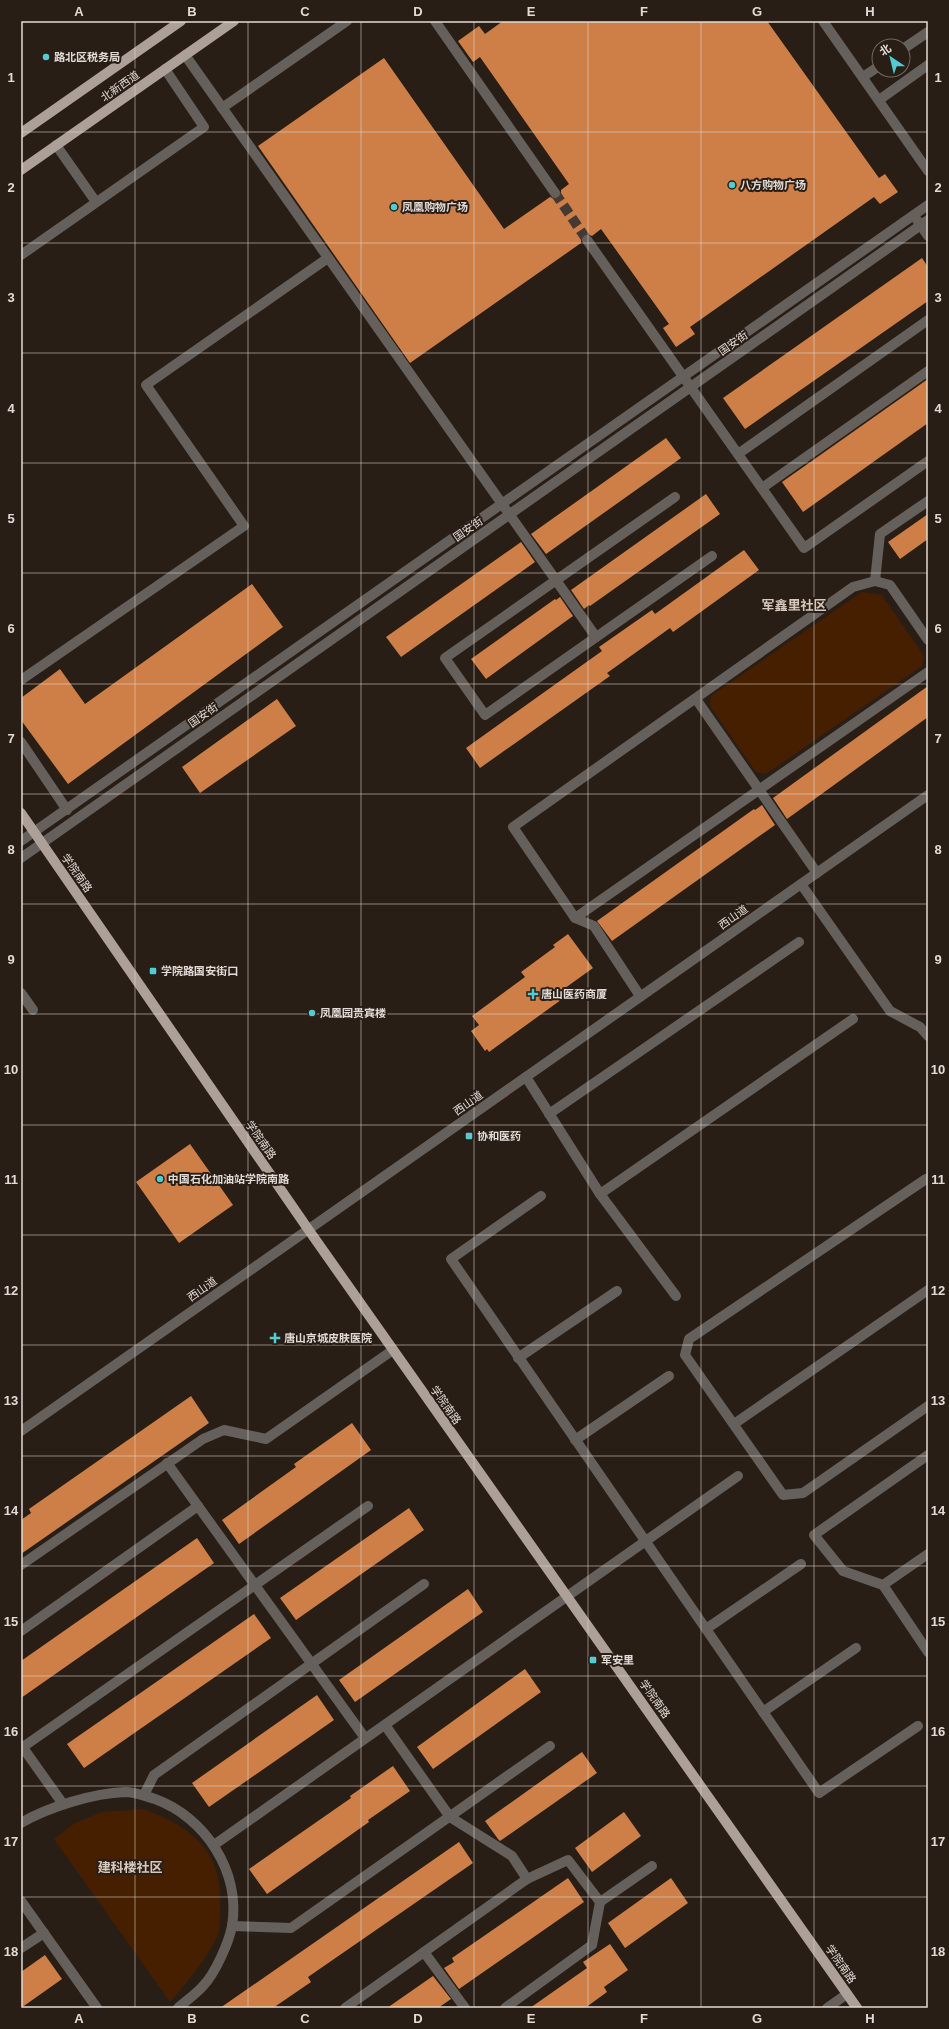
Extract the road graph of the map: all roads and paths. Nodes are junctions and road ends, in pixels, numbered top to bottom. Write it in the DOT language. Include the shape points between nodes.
graph roads {
  1 [pos="181,21"];
  2 [pos="234,21"];
  3 [pos="347,21"];
  4 [pos="435,21"];
  5 [pos="823,21"];
  6 [pos="928,32"];
  7 [pos="911,44"];
  8 [pos="185,55"];
  9 [pos="928,65"];
  10 [pos="165,69"];
  11 [pos="871,72"];
  12 [pos="863,77"];
  13 [pos="879,100"];
  14 [pos="222,108"];
  15 [pos="21,134"];
  16 [pos="56,145"];
  17 [pos="21,170"];
  18 [pos="928,171"];
  19 [pos="555,193"];
  20 [pos="96,202"];
  21 [pos="928,205"];
  22 [pos="913,216"];
  23 [pos="924,223"];
  24 [pos="928,236"];
  25 [pos="587,240"];
  26 [pos="21,255"];
  27 [pos="328,258"];
  28 [pos="928,320"];
  29 [pos="928,371"];
  30 [pos="684,377"];
  31 [pos="691,387"];
  32 [pos="738,454"];
  33 [pos="928,461"];
  34 [pos="762,488"];
  35 [pos="675,497"];
  36 [pos="928,501"];
  37 [pos="501,503"];
  38 [pos="509,515"];
  39 [pos="712,556"];
  40 [pos="556,581"];
  41 [pos="875,581"];
  42 [pos="596,637"];
  43 [pos="928,640"];
  44 [pos="928,672"];
  45 [pos="21,680"];
  46 [pos="696,699"];
  47 [pos="21,742"];
  48 [pos="759,790"];
  49 [pos="928,795"];
  50 [pos="67,810"];
  51 [pos="21,813"];
  52 [pos="34,832"];
  53 [pos="21,841"];
  54 [pos="42,843"];
  55 [pos="21,858"];
  56 [pos="817,873"];
  57 [pos="801,884"];
  58 [pos="575,918"];
  59 [pos="799,942"];
  60 [pos="21,993"];
  61 [pos="640,996"];
  62 [pos="33,1010"];
  63 [pos="854,1019"];
  64 [pos="928,1036"];
  65 [pos="526,1077"];
  66 [pos="549,1114"];
  67 [pos="928,1179"];
  68 [pos="600,1194"];
  69 [pos="541,1196"];
  70 [pos="308,1230"];
  71 [pos="928,1290"];
  72 [pos="617,1291"];
  73 [pos="676,1296"];
  74 [pos="393,1350"];
  75 [pos="518,1358"];
  76 [pos="669,1376"];
  77 [pos="928,1406"];
  78 [pos="734,1424"];
  79 [pos="21,1431"];
  80 [pos="575,1440"];
  81 [pos="928,1455"];
  82 [pos="167,1463"];
  83 [pos="738,1476"];
  84 [pos="198,1506"];
  85 [pos="368,1506"];
  86 [pos="645,1541"];
  87 [pos="928,1554"];
  88 [pos="801,1564"];
  89 [pos="21,1565"];
  90 [pos="424,1584"];
  91 [pos="255,1585"];
  92 [pos="883,1585"];
  93 [pos="567,1596"];
  94 [pos="706,1629"];
  95 [pos="21,1630"];
  96 [pos="856,1648"];
  97 [pos="928,1652"];
  98 [pos="311,1663"];
  99 [pos="763,1712"];
  100 [pos="384,1725"];
  101 [pos="918,1726"];
  102 [pos="365,1738"];
  103 [pos="22,1746"];
  104 [pos="550,1746"];
  105 [pos="144,1795"];
  106 [pos="63,1804"];
  107 [pos="450,1817"];
  108 [pos="21,1823"];
  109 [pos="214,1845"];
  110 [pos="652,1866"];
  111 [pos="527,1879"];
  112 [pos="21,1901"];
  113 [pos="600,1902"];
  114 [pos="232,1926"];
  115 [pos="44,1933"];
  116 [pos="21,1948"];
  117 [pos="424,1952"];
  118 [pos="847,1994"];
  119 [pos="97,2008"];
  120 [pos="178,2008"];
  121 [pos="345,2008"];
  122 [pos="465,2008"];
  123 [pos="506,2008"];
  124 [pos="827,2008"];
  125 [pos="857,2008"];
  1 -- 15 [label="main road, 北新西道"];
  2 -- 8 [label="main road, 北新西道"];
  3 -- 14 [label="street"];
  4 -- 19 [label="street"];
  5 -- 12 [label="street"];
  6 -- 7 [label="street"];
  8 -- 10 [label="main road, 北新西道"];
  8 -- 14 [label="street"];
  9 -- 13 [label="street"];
  10 -- 16 [label="main road, 北新西道"];
  10 -- 20 [label="street" via="204,126"];
  11 -- 12 [label="street"];
  12 -- 13 [label="street"];
  13 -- 18 [label="street"];
  14 -- 27 [label="street"];
  16 -- 17 [label="main road, 北新西道"];
  16 -- 20 [label="street"];
  20 -- 26 [label="street"];
  21 -- 22 [label="street, 国安街"];
  22 -- 23 [label="street"];
  22 -- 30 [label="street, 国安街"];
  23 -- 24 [label="street"];
  23 -- 31 [label="street, 国安街"];
  25 -- 30 [label="street"];
  27 -- 37 [label="street"];
  27 -- 45 [label="street" via="146,385 244,526"];
  28 -- 32 [label="street"];
  29 -- 34 [label="street"];
  30 -- 31 [label="street"];
  30 -- 37 [label="street, 国安街"];
  31 -- 32 [label="street"];
  31 -- 38 [label="street, 国安街"];
  32 -- 34 [label="street"];
  33 -- 34 [label="street" via="804,548"];
  35 -- 40 [label="street"];
  36 -- 41 [label="street" via="880,534"];
  37 -- 38 [label="street"];
  37 -- 50 [label="street, 国安街"];
  38 -- 40 [label="street"];
  38 -- 54 [label="street, 国安街"];
  39 -- 42 [label="street"];
  40 -- 42 [label="street"];
  40 -- 42 [label="street" via="446,658 485,715"];
  41 -- 43 [label="street" via="890,585"];
  41 -- 46 [label="street" via="853,587"];
  44 -- 48 [label="street"];
  46 -- 48 [label="street"];
  46 -- 58 [label="street" via="514,827"];
  47 -- 50 [label="street"];
  48 -- 56 [label="street"];
  48 -- 58 [label="street"];
  49 -- 56 [label="street, 西山道"];
  50 -- 52 [label="street, 国安街"];
  51 -- 52 [label="main road, 学院南路"];
  52 -- 53 [label="street, 国安街"];
  52 -- 54 [label="main road, 学院南路"];
  54 -- 55 [label="street, 国安街"];
  54 -- 70 [label="main road, 学院南路"];
  56 -- 57 [label="street, 西山道"];
  57 -- 61 [label="street, 西山道"];
  57 -- 64 [label="street" via="890,1011 920,1027"];
  58 -- 61 [label="street" via="594,926"];
  59 -- 66 [label="street"];
  60 -- 62 [label="street"];
  61 -- 65 [label="street, 西山道"];
  63 -- 68 [label="street"];
  65 -- 66 [label="street"];
  65 -- 70 [label="street, 西山道"];
  66 -- 68 [label="street"];
  67 -- 78 [label="street" via="689,1338 685,1355"];
  68 -- 73 [label="street"];
  69 -- 75 [label="street" via="451,1259"];
  70 -- 74 [label="main road, 学院南路"];
  70 -- 79 [label="street, 西山道"];
  71 -- 78 [label="street"];
  72 -- 75 [label="street"];
  74 -- 82 [label="street" via="266,1439 224,1430 203,1439"];
  74 -- 93 [label="main road, 学院南路"];
  75 -- 80 [label="street"];
  76 -- 80 [label="street"];
  77 -- 78 [label="street" via="803,1493 783,1494"];
  80 -- 86 [label="street"];
  81 -- 92 [label="street" via="814,1535 843,1571"];
  82 -- 84 [label="street"];
  82 -- 89 [label="street"];
  83 -- 86 [label="street"];
  84 -- 91 [label="street"];
  84 -- 95 [label="street"];
  85 -- 91 [label="street"];
  86 -- 93 [label="street"];
  86 -- 94 [label="street"];
  87 -- 92 [label="street"];
  88 -- 94 [label="street"];
  90 -- 98 [label="street"];
  91 -- 98 [label="street"];
  91 -- 103 [label="street"];
  92 -- 97 [label="street"];
  93 -- 100 [label="street"];
  93 -- 118 [label="main road, 学院南路"];
  94 -- 99 [label="street"];
  96 -- 99 [label="street"];
  98 -- 102 [label="street"];
  98 -- 105 [label="street" via="154,1774"];
  99 -- 101 [label="street" via="819,1793"];
  100 -- 102 [label="street"];
  100 -- 107 [label="street"];
  102 -- 109 [label="street"];
  103 -- 106 [label="street"];
  104 -- 107 [label="street"];
  105 -- 106 [label="street" via="126,1792"];
  105 -- 109 [label="street" via="169,1804 195,1823"];
  106 -- 108 [label="street" via="38,1813"];
  107 -- 111 [label="street" via="512,1856"];
  107 -- 114 [label="street" via="292,1928"];
  109 -- 114 [label="street" via="222,1858 229,1879 233,1904"];
  110 -- 113 [label="street"];
  111 -- 113 [label="street" via="568,1860"];
  111 -- 117 [label="street"];
  112 -- 115 [label="street"];
  113 -- 123 [label="street" via="592,1945"];
  114 -- 120 [label="street" via="226,1948 204,1985"];
  115 -- 116 [label="street"];
  115 -- 119 [label="street"];
  117 -- 121 [label="street"];
  117 -- 122 [label="street"];
  118 -- 124 [label="street"];
  118 -- 125 [label="main road, 学院南路"];
}
